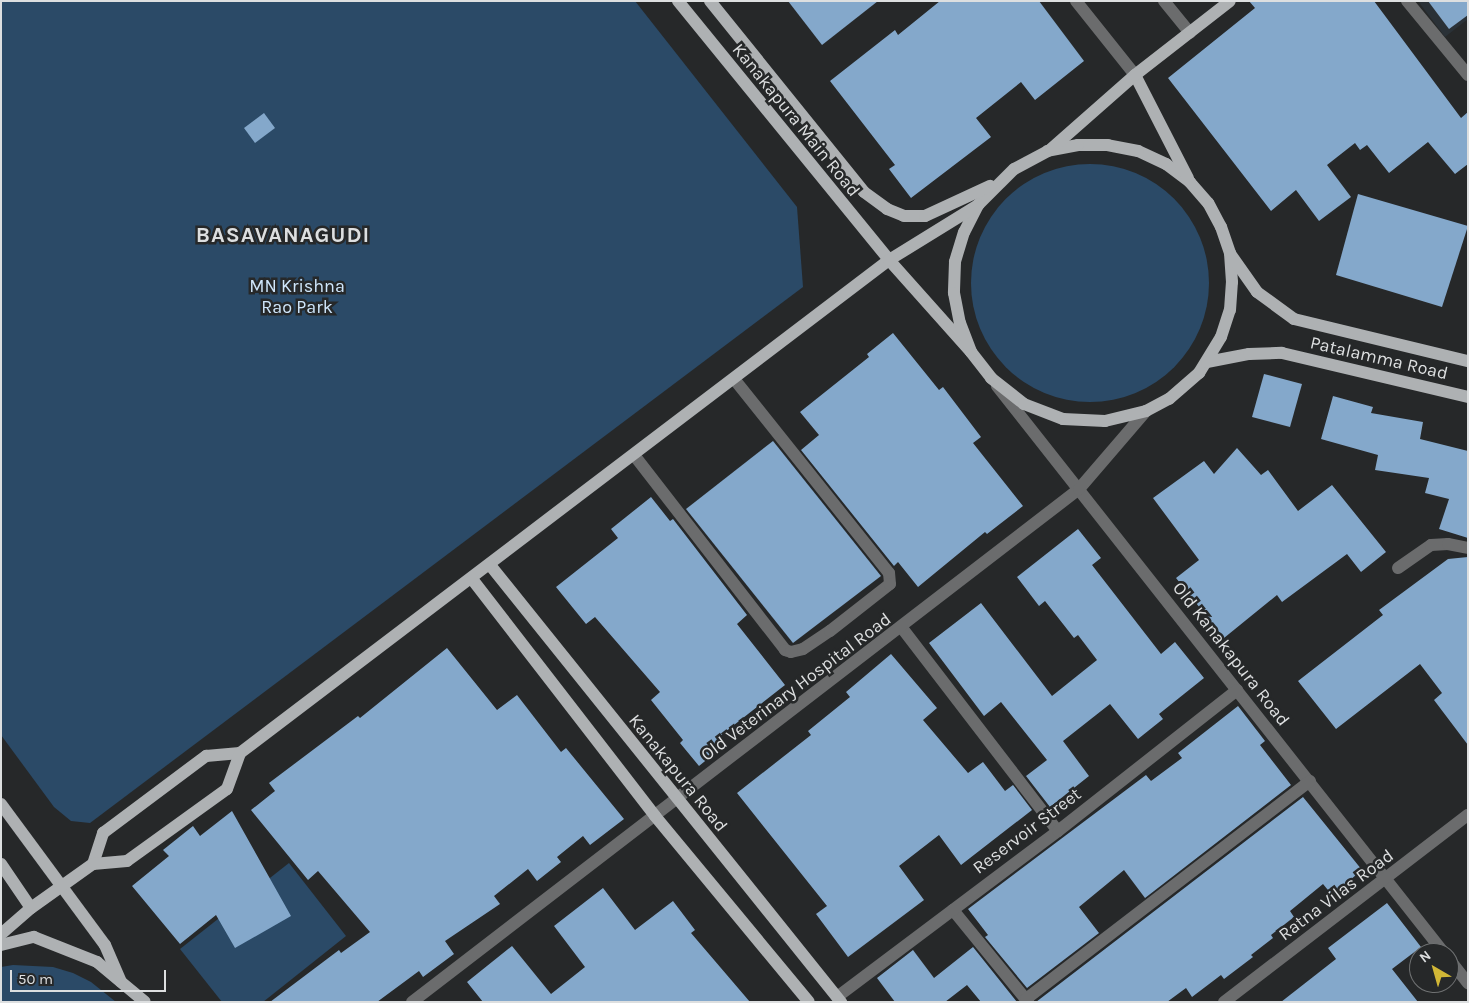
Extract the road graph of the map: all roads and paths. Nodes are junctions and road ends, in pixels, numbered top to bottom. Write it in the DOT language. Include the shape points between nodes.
graph roads {
  1 [pos="678,1"];
  2 [pos="710,1"];
  3 [pos="1076,1"];
  4 [pos="1164,1"];
  5 [pos="1230,1"];
  6 [pos="1408,1"];
  7 [pos="1190,33"];
  8 [pos="1135,75"];
  9 [pos="1468,75"];
  10 [pos="1048,151"];
  11 [pos="999,181"];
  12 [pos="1190,182"];
  13 [pos="978,205"];
  14 [pos="1230,253"];
  15 [pos="889,260"];
  16 [pos="972,352"];
  17 [pos="1468,361"];
  18 [pos="1207,362"];
  19 [pos="991,378"];
  20 [pos="734,379"];
  21 [pos="1468,397"];
  22 [pos="1146,411"];
  23 [pos="634,455"];
  24 [pos="1079,489"];
  25 [pos="1468,548"];
  26 [pos="490,565"];
  27 [pos="1398,568"];
  28 [pos="472,579"];
  29 [pos="902,628"];
  30 [pos="1237,690"];
  31 [pos="240,753"];
  32 [pos="1310,781"];
  33 [pos="676,800"];
  34 [pos="1,804"];
  35 [pos="1468,815"];
  36 [pos="655,816"];
  37 [pos="1058,831"];
  38 [pos="1,864"];
  39 [pos="92,864"];
  40 [pos="1385,879"];
  41 [pos="63,886"];
  42 [pos="32,908"];
  43 [pos="953,910"];
  44 [pos="1,934"];
  45 [pos="1436,943"];
  46 [pos="1,945"];
  47 [pos="1459,972"];
  48 [pos="121,982"];
  49 [pos="1468,983"];
  50 [pos="839,999"];
  51 [pos="1027,1000"];
  52 [pos="145,1002"];
  53 [pos="412,1002"];
  54 [pos="809,1002"];
  55 [pos="1224,1002"];
  1 -- 15 [label="main road, Kanakapura Main Road"];
  2 -- 11 [label="main road" via="864,192 887,209 904,216 925,216"];
  3 -- 8 [label="street"];
  4 -- 7 [label="street"];
  5 -- 7 [label="main road"];
  6 -- 9 [label="street"];
  7 -- 8 [label="main road"];
  8 -- 10 [label="main road"];
  8 -- 12 [label="main road"];
  10 -- 11 [label="main road"];
  10 -- 12 [label="main road" via="1108,144 1138,151 1166,164"];
  11 -- 13 [label="main road"];
  12 -- 14 [label="main road" via="1208,203"];
  13 -- 15 [label="main road"];
  13 -- 16 [label="main road" via="964,232 955,262 955,301"];
  14 -- 17 [label="main road, Patalamma Road" via="1257,292 1294,319"];
  14 -- 18 [label="main road" via="1230,310 1221,337"];
  15 -- 16 [label="main road, Kanakapura Main Road"];
  15 -- 20 [label="main road"];
  16 -- 19 [label="main road"];
  18 -- 21 [label="main road, Patalamma Road" via="1248,354 1282,353"];
  18 -- 22 [label="main road" via="1189,383"];
  19 -- 22 [label="main road" via="1024,404 1063,419 1105,421"];
  19 -- 24 [label="street, Old Kanakapura Road"];
  20 -- 23 [label="main road"];
  20 -- 23 [label="street" via="889,573 890,584 830,631 803,649 785,650"];
  22 -- 24 [label="street, Old Veterinary Hospital Road"];
  23 -- 26 [label="main road"];
  24 -- 29 [label="street, Old Veterinary Hospital Road"];
  24 -- 30 [label="street, Old Kanakapura Road"];
  25 -- 27 [label="street" via="1432,545"];
  26 -- 28 [label="main road"];
  26 -- 33 [label="main road, Kanakapura Road"];
  28 -- 31 [label="main road"];
  28 -- 36 [label="main road"];
  29 -- 33 [label="street, Old Veterinary Hospital Road"];
  29 -- 37 [label="street"];
  30 -- 32 [label="street, Old Kanakapura Road"];
  30 -- 37 [label="street, Reservoir Street"];
  31 -- 39 [label="main road" via="206,756 103,833"];
  31 -- 39 [label="main road" via="227,789 127,861"];
  32 -- 40 [label="street, Old Kanakapura Road"];
  32 -- 51 [label="street"];
  33 -- 36 [label="street, Old Veterinary Hospital Road"];
  33 -- 50 [label="main road, Kanakapura Road"];
  34 -- 41 [label="main road"];
  35 -- 40 [label="street, Ratna Vilas Road"];
  36 -- 53 [label="street, Old Veterinary Hospital Road"];
  36 -- 54 [label="main road"];
  37 -- 43 [label="street, Reservoir Street"];
  38 -- 42 [label="main road"];
  39 -- 41 [label="main road"];
  40 -- 45 [label="street, Old Kanakapura Road"];
  40 -- 55 [label="street, Ratna Vilas Road"];
  41 -- 42 [label="main road"];
  41 -- 48 [label="main road" via="105,945"];
  42 -- 44 [label="main road"];
  43 -- 50 [label="street, Reservoir Street"];
  43 -- 51 [label="street"];
  46 -- 48 [label="main road" via="34,937 97,962"];
  47 -- 49 [label="street"];
  48 -- 52 [label="main road"];
}
